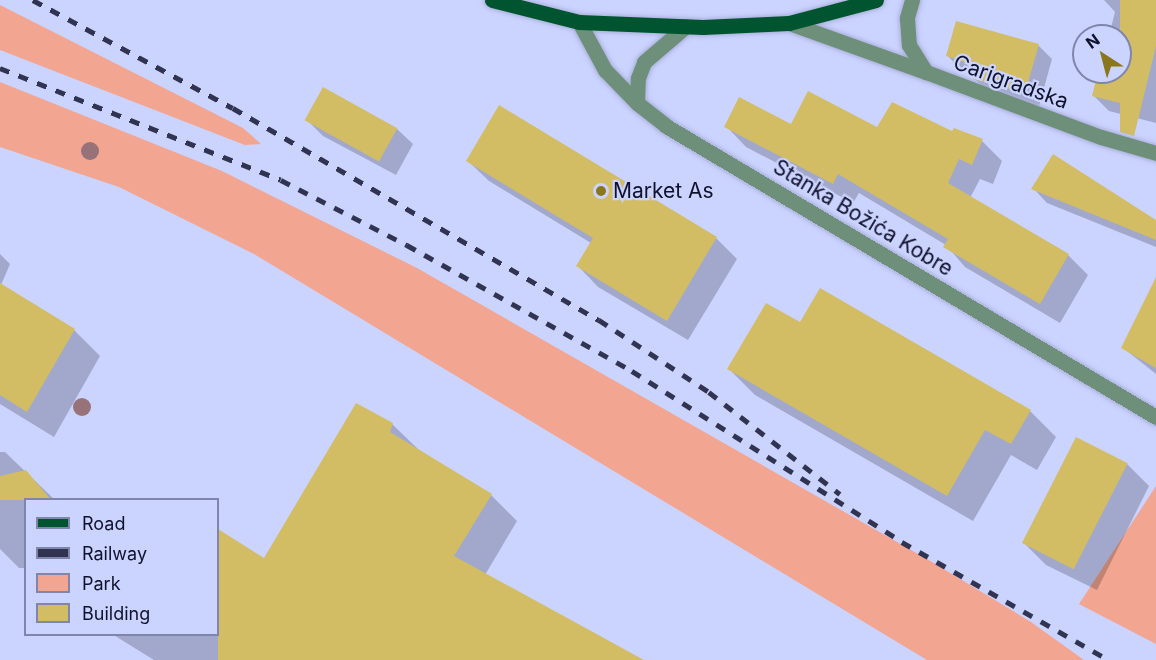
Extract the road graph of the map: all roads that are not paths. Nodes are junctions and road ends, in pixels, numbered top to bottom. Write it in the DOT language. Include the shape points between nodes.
graph roads {
  1 [pos="492,0"];
  2 [pos="876,0"];
  3 [pos="912,0"];
  4 [pos="579,22"];
  5 [pos="789,23"];
  6 [pos="686,26"];
  7 [pos="926,72"];
  8 [pos="637,103"];
  9 [pos="1156,153"];
  10 [pos="1156,417"];
  1 -- 4 [label="main road"];
  2 -- 5 [label="main road"];
  3 -- 7 [label="street, Carigradska" via="907,18 909,45"];
  4 -- 6 [label="main road"];
  4 -- 8 [label="street, Stanka Božića Kobre" via="605,70"];
  5 -- 6 [label="main road"];
  5 -- 7 [label="street"];
  6 -- 8 [label="street" via="644,62 638,78"];
  7 -- 9 [label="street, Carigradska" via="1101,137"];
  8 -- 10 [label="street, Stanka Božića Kobre" via="666,126"];
}
